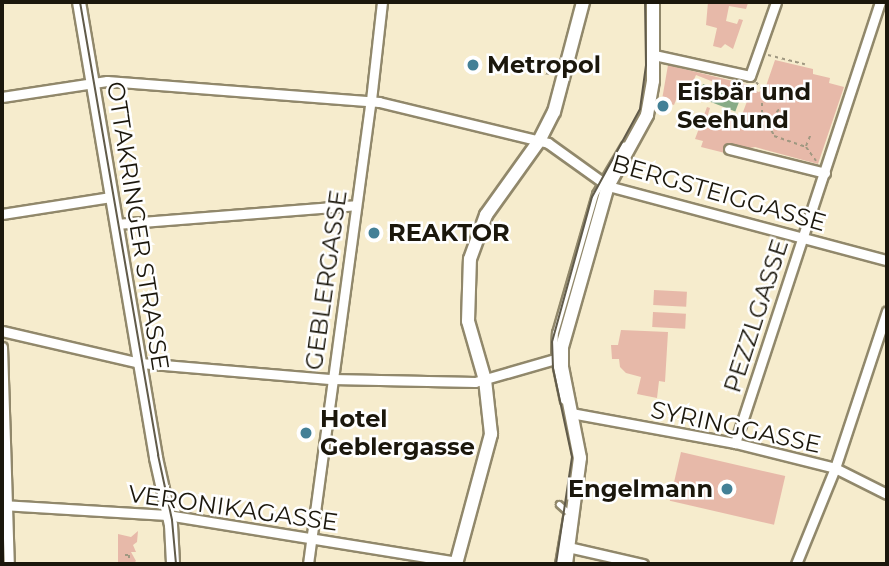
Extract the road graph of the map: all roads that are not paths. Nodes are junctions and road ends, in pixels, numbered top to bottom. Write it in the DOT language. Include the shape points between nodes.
graph roads {
  1 [pos="79,2"];
  2 [pos="382,2"];
  3 [pos="583,2"];
  4 [pos="647,2"];
  5 [pos="653,2"];
  6 [pos="776,2"];
  7 [pos="880,2"];
  8 [pos="654,55"];
  9 [pos="93,83"];
  10 [pos="2,97"];
  11 [pos="371,100"];
  12 [pos="539,141"];
  13 [pos="729,149"];
  14 [pos="825,173"];
  15 [pos="604,184"];
  16 [pos="111,197"];
  17 [pos="355,205"];
  18 [pos="2,214"];
  19 [pos="116,224"];
  20 [pos="803,237"];
  21 [pos="887,260"];
  22 [pos="887,311"];
  23 [pos="2,331"];
  24 [pos="2,347"];
  25 [pos="558,357"];
  26 [pos="140,363"];
  27 [pos="332,379"];
  28 [pos="485,380"];
  29 [pos="572,413"];
  30 [pos="735,443"];
  31 [pos="835,468"];
  32 [pos="887,494"];
  33 [pos="5,505"];
  34 [pos="559,505"];
  35 [pos="570,513"];
  36 [pos="165,514"];
  37 [pos="310,536"];
  38 [pos="568,547"];
  39 [pos="457,563"];
  40 [pos="9,564"];
  41 [pos="166,564"];
  42 [pos="173,564"];
  43 [pos="308,564"];
  44 [pos="558,564"];
  45 [pos="566,564"];
  46 [pos="643,564"];
  47 [pos="796,564"];
  1 -- 9 [label="main road, OTTAKRINGER STRASSE"];
  2 -- 11 [label="street, GEBLERGASSE"];
  3 -- 12 [label="main road" via="558,102"];
  4 -- 15 [label="lane" via="643,106"];
  5 -- 8 [label="main road"];
  6 -- 8 [label="street" via="750,76"];
  7 -- 14 [label="street, PEZZLGASSE"];
  8 -- 15 [label="main road" via="647,115"];
  9 -- 10 [label="street, BERGSTEIGGASSE"];
  9 -- 11 [label="street, BERGSTEIGGASSE"];
  9 -- 16 [label="main road, OTTAKRINGER STRASSE"];
  11 -- 12 [label="street, BERGSTEIGGASSE"];
  11 -- 17 [label="street, GEBLERGASSE"];
  12 -- 15 [label="street, BERGSTEIGGASSE"];
  12 -- 28 [label="main road" via="486,215 470,259 468,321"];
  13 -- 14 [label="street"];
  14 -- 20 [label="street, PEZZLGASSE"];
  15 -- 20 [label="street, BERGSTEIGGASSE"];
  15 -- 25 [label="main road"];
  16 -- 18 [label="street"];
  16 -- 19 [label="main road, OTTAKRINGER STRASSE"];
  17 -- 19 [label="street"];
  17 -- 27 [label="street, GEBLERGASSE"];
  19 -- 26 [label="main road, OTTAKRINGER STRASSE"];
  20 -- 21 [label="street, BERGSTEIGGASSE"];
  20 -- 30 [label="street, PEZZLGASSE"];
  22 -- 31 [label="street"];
  23 -- 26 [label="street"];
  24 -- 33 [label="street"];
  25 -- 28 [label="street"];
  25 -- 29 [label="main road"];
  25 -- 35 [label="lane" via="573,448"];
  26 -- 27 [label="street"];
  26 -- 36 [label="main road, OTTAKRINGER STRASSE"];
  27 -- 28 [label="street"];
  27 -- 37 [label="street, GEBLERGASSE"];
  28 -- 39 [label="main road" via="492,458"];
  29 -- 30 [label="street, SYRINGGASSE"];
  29 -- 35 [label="main road" via="580,458"];
  30 -- 31 [label="street, SYRINGGASSE"];
  31 -- 32 [label="street, SYRINGGASSE"];
  31 -- 47 [label="street"];
  33 -- 36 [label="street, VERONIKAGASSE"];
  33 -- 40 [label="street"];
  34 -- 35 [label="lane"];
  35 -- 38 [label="main road"];
  35 -- 44 [label="lane"];
  36 -- 37 [label="street, VERONIKAGASSE"];
  36 -- 41 [label="main road, OTTAKRINGER STRASSE"];
  36 -- 42 [label="main road, OTTAKRINGER STRASSE"];
  37 -- 39 [label="street, VERONIKAGASSE"];
  37 -- 43 [label="street, GEBLERGASSE"];
  38 -- 45 [label="main road"];
  38 -- 46 [label="street"];
}
